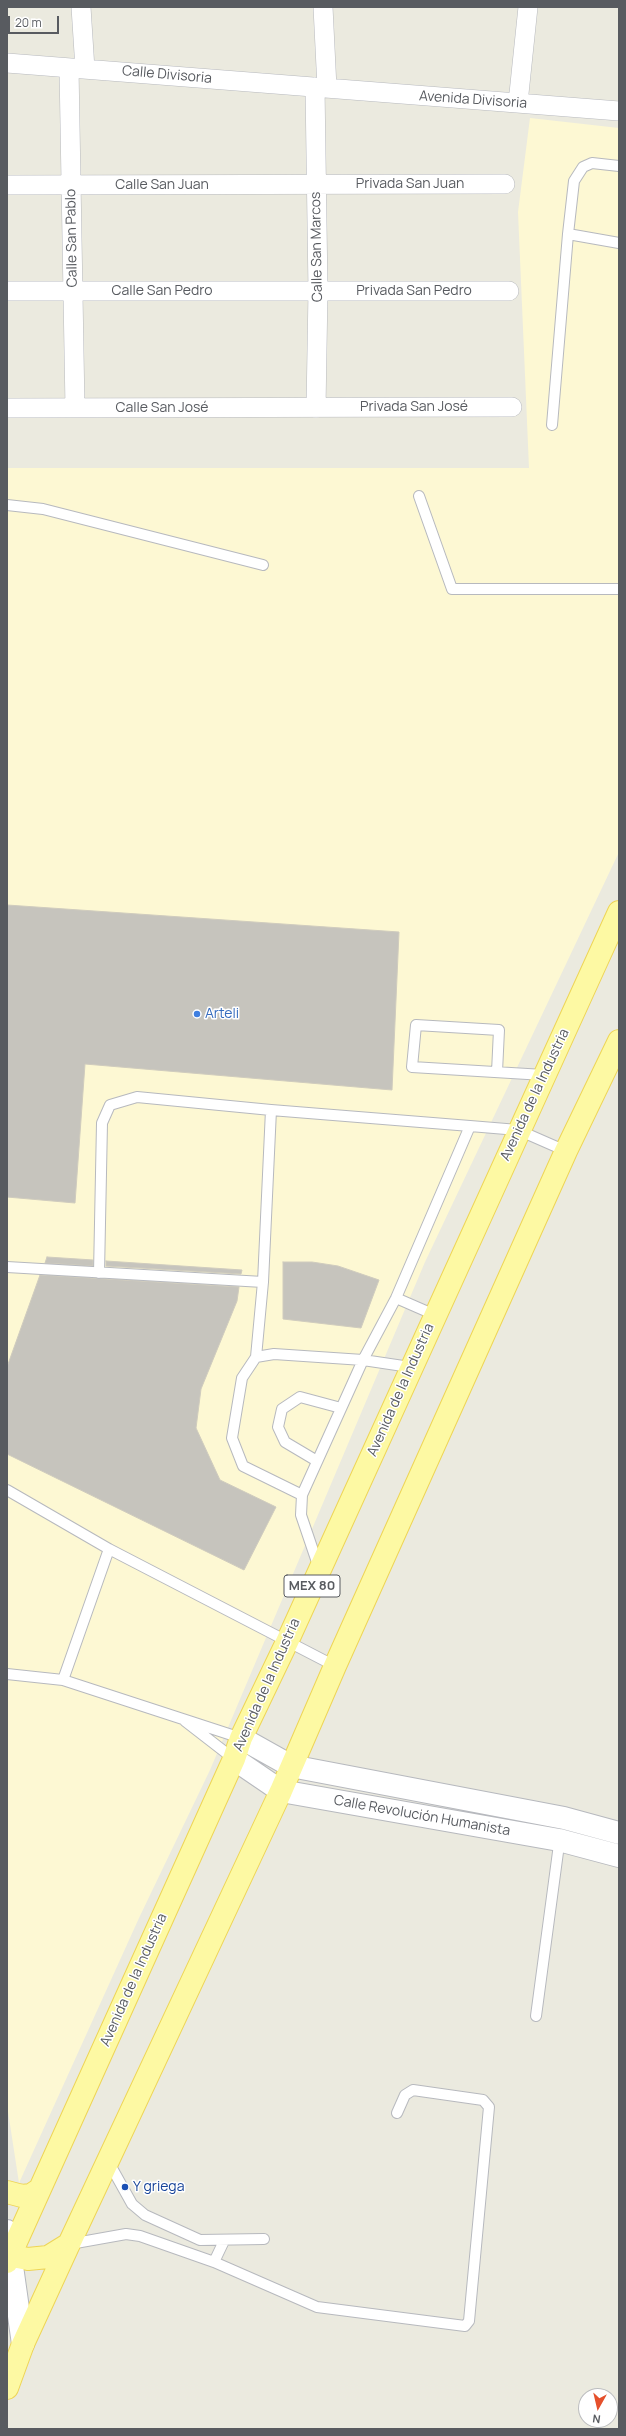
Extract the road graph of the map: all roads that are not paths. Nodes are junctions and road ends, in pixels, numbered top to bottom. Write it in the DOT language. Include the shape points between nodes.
graph roads {
  1 [pos="81,7"];
  2 [pos="323,7"];
  3 [pos="528,7"];
  4 [pos="7,63"];
  5 [pos="77,68"];
  6 [pos="321,88"];
  7 [pos="518,103"];
  8 [pos="619,111"];
  9 [pos="619,166"];
  10 [pos="505,184"];
  11 [pos="7,185"];
  12 [pos="71,185"];
  13 [pos="316,185"];
  14 [pos="568,234"];
  15 [pos="619,243"];
  16 [pos="7,291"];
  17 [pos="72,291"];
  18 [pos="318,291"];
  19 [pos="509,291"];
  20 [pos="512,407"];
  21 [pos="7,408"];
  22 [pos="74,408"];
  23 [pos="316,408"];
  24 [pos="552,425"];
  25 [pos="419,496"];
  26 [pos="7,505"];
  27 [pos="263,565"];
  28 [pos="619,589"];
  29 [pos="619,912"];
  30 [pos="619,1041"];
  31 [pos="497,1072"];
  32 [pos="544,1075"];
  33 [pos="271,1110"];
  34 [pos="470,1126"];
  35 [pos="518,1130"];
  36 [pos="566,1151"];
  37 [pos="7,1267"];
  38 [pos="99,1273"];
  39 [pos="263,1282"];
  40 [pos="396,1298"];
  41 [pos="435,1314"];
  42 [pos="256,1356"];
  43 [pos="363,1360"];
  44 [pos="410,1367"];
  45 [pos="341,1408"];
  46 [pos="317,1461"];
  47 [pos="7,1490"];
  48 [pos="302,1495"];
  49 [pos="109,1549"];
  50 [pos="319,1570"];
  51 [pos="287,1642"];
  52 [pos="335,1666"];
  53 [pos="7,1674"];
  54 [pos="63,1680"];
  55 [pos="179,1716"];
  56 [pos="241,1738"];
  57 [pos="234,1759"];
  58 [pos="291,1766"];
  59 [pos="281,1791"];
  60 [pos="564,1818"];
  61 [pos="619,1833"];
  62 [pos="559,1840"];
  63 [pos="619,1856"];
  64 [pos="536,2016"];
  65 [pos="397,2113"];
  66 [pos="108,2161"];
  67 [pos="40,2190"];
  68 [pos="7,2192"];
  69 [pos="7,2231"];
  70 [pos="264,2238"];
  71 [pos="224,2241"];
  72 [pos="69,2244"];
  73 [pos="8,2258"];
  74 [pos="214,2262"];
  75 [pos="23,2344"];
  76 [pos="7,2388"];
  1 -- 5 [label="street, Calle San Pablo"];
  2 -- 6 [label="street, Calle San Marcos"];
  3 -- 7 [label="street"];
  4 -- 5 [label="street, Calle Divisoria"];
  5 -- 6 [label="street, Calle Divisoria"];
  5 -- 12 [label="street, Calle San Pablo"];
  6 -- 7 [label="street, Avenida Divisoria"];
  6 -- 13 [label="street, Calle San Marcos"];
  7 -- 8 [label="street, Avenida Divisoria"];
  9 -- 14 [label="lane" via="592,163 583,167 574,181"];
  10 -- 13 [label="street, Privada San Juan"];
  11 -- 12 [label="street, Calle San Juan"];
  12 -- 13 [label="street, Calle San Juan"];
  12 -- 17 [label="street, Calle San Pablo"];
  13 -- 18 [label="street, Calle San Marcos"];
  14 -- 15 [label="lane"];
  14 -- 24 [label="lane"];
  16 -- 17 [label="street, Calle San Pedro"];
  17 -- 18 [label="street, Calle San Pedro"];
  17 -- 22 [label="street, Calle San Pablo"];
  18 -- 19 [label="street, Privada San Pedro"];
  18 -- 23 [label="street, Calle San Marcos"];
  20 -- 23 [label="street, Privada San José"];
  21 -- 22 [label="street, Calle San José"];
  22 -- 23 [label="street, Calle San José"];
  25 -- 28 [label="lane" via="452,588"];
  26 -- 27 [label="lane" via="43,509"];
  29 -- 32 [label="main road, Avenida de la Industria / MEX 80"];
  30 -- 36 [label="main road"];
  31 -- 31 [label="lane" via="500,1030 416,1025 412,1067"];
  31 -- 32 [label="lane"];
  32 -- 35 [label="main road, Avenida de la Industria / MEX 80"];
  33 -- 34 [label="lane"];
  33 -- 38 [label="lane" via="137,1097 110,1105 102,1123"];
  33 -- 39 [label="lane"];
  34 -- 35 [label="lane"];
  34 -- 40 [label="lane"];
  35 -- 36 [label="lane"];
  35 -- 41 [label="main road, Avenida de la Industria / MEX 80"];
  36 -- 52 [label="main road"];
  37 -- 38 [label="lane"];
  38 -- 39 [label="lane"];
  39 -- 42 [label="lane"];
  40 -- 41 [label="lane"];
  40 -- 43 [label="lane"];
  41 -- 44 [label="main road, Avenida de la Industria / MEX 80"];
  42 -- 43 [label="lane" via="274,1354"];
  42 -- 48 [label="lane" via="242,1378 232,1438 243,1466"];
  43 -- 44 [label="lane"];
  43 -- 45 [label="lane"];
  44 -- 50 [label="main road, Avenida de la Industria / MEX 80"];
  45 -- 46 [label="lane"];
  45 -- 46 [label="lane" via="300,1398 282,1409 278,1427 285,1442"];
  46 -- 48 [label="lane"];
  47 -- 49 [label="lane"];
  48 -- 50 [label="lane" via="301,1515"];
  49 -- 51 [label="lane"];
  49 -- 54 [label="lane"];
  50 -- 51 [label="main road, Avenida de la Industria / MEX 80"];
  51 -- 52 [label="lane"];
  51 -- 56 [label="main road, Avenida de la Industria / MEX 80"];
  52 -- 58 [label="main road"];
  53 -- 54 [label="lane"];
  54 -- 55 [label="lane"];
  55 -- 56 [label="lane"];
  55 -- 57 [label="lane"];
  56 -- 57 [label="main road, Avenida de la Industria / MEX 80"];
  56 -- 58 [label="street, Calle Revolución Humanista"];
  57 -- 59 [label="street, Calle Revolución Humanista"];
  57 -- 67 [label="main road, Avenida de la Industria / MEX 80"];
  58 -- 59 [label="main road"];
  58 -- 60 [label="street, Calle Revolución Humanista"];
  59 -- 62 [label="street, Calle Revolución Humanista"];
  59 -- 66 [label="main road"];
  60 -- 61 [label="street, Calle Revolución Humanista"];
  60 -- 62 [label="lane"];
  62 -- 63 [label="street, Calle Revolución Humanista"];
  62 -- 64 [label="lane"];
  65 -- 74 [label="lane" via="405,2095 413,2090 483,2100 489,2106 469,2322 465,2326 317,2307"];
  66 -- 71 [label="lane" via="132,2204 145,2215 200,2240"];
  66 -- 72 [label="main road"];
  67 -- 68 [label="main road" via="22,2196"];
  67 -- 73 [label="main road, Avenida de la Industria / MEX 80"];
  69 -- 73 [label="street"];
  70 -- 71 [label="lane"];
  71 -- 74 [label="lane"];
  72 -- 73 [label="main road" via="48,2256"];
  72 -- 74 [label="lane" via="126,2234 140,2236"];
  72 -- 75 [label="main road"];
  73 -- 75 [label="street"];
  75 -- 76 [label="main road"];
}
